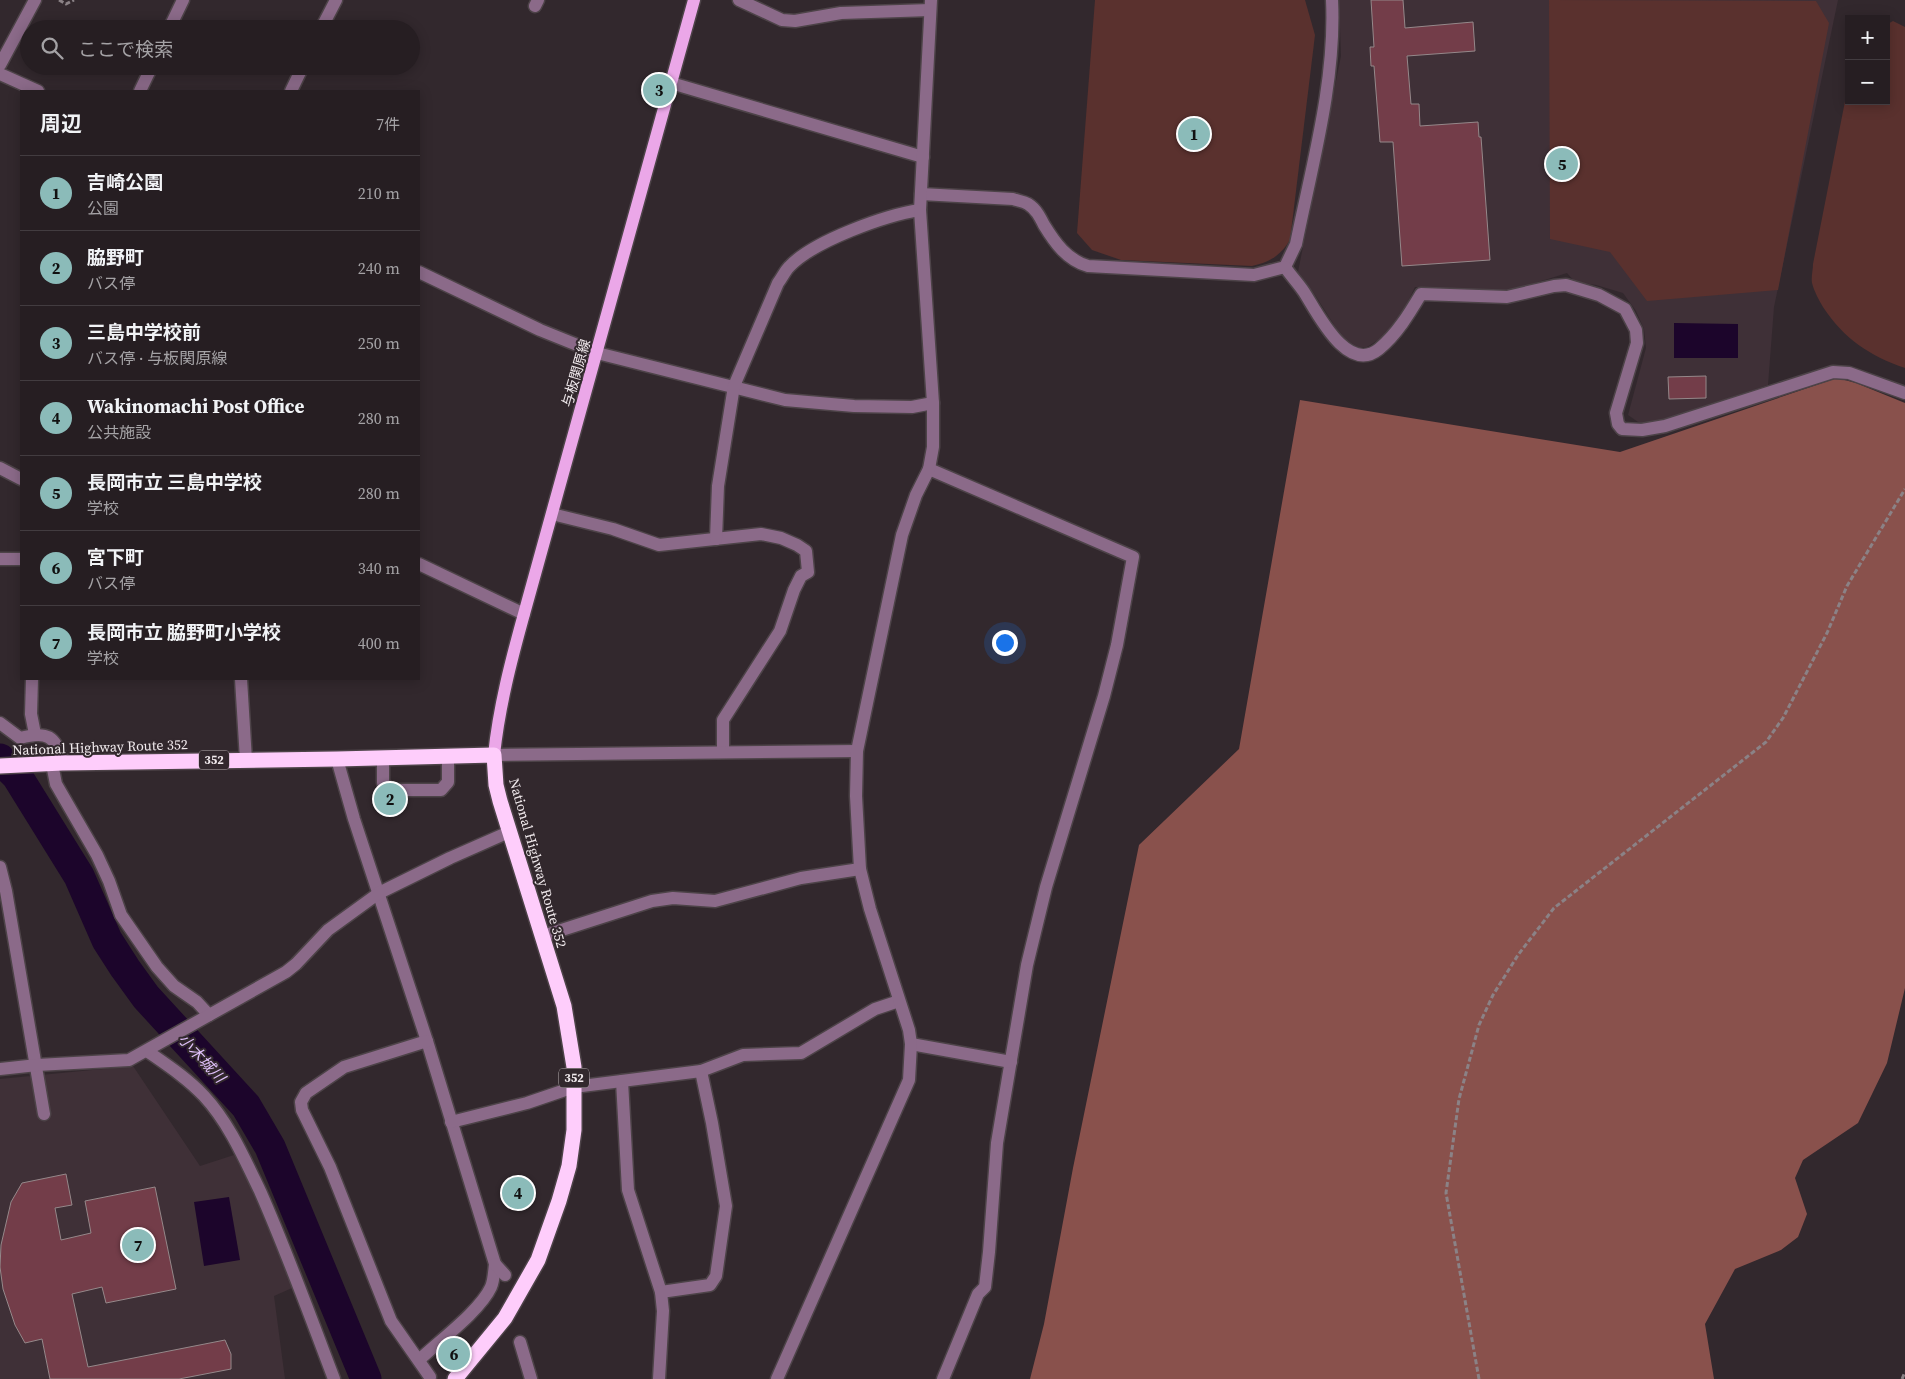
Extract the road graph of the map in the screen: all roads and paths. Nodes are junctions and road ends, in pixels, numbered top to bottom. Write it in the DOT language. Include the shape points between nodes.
graph roads {
  1 [pos="35,0"];
  2 [pos="59,0"];
  3 [pos="74,0"];
  4 [pos="183,0"];
  5 [pos="336,0"];
  6 [pos="694,0"];
  7 [pos="739,0"];
  8 [pos="1332,0"];
  9 [pos="930,5"];
  10 [pos="24,20"];
  11 [pos="173,20"];
  12 [pos="326,20"];
  13 [pos="20,28"];
  14 [pos="0,65"];
  15 [pos="0,74"];
  16 [pos="148,75"];
  17 [pos="299,75"];
  18 [pos="671,83"];
  19 [pos="36,90"];
  20 [pos="140,90"];
  21 [pos="291,90"];
  22 [pos="923,157"];
  23 [pos="921,194"];
  24 [pos="920,210"];
  25 [pos="1285,268"];
  26 [pos="420,272"];
  27 [pos="597,354"];
  28 [pos="734,386"];
  29 [pos="1905,393"];
  30 [pos="933,403"];
  31 [pos="0,468"];
  32 [pos="929,469"];
  33 [pos="20,478"];
  34 [pos="1905,489"];
  35 [pos="552,514"];
  36 [pos="716,539"];
  37 [pos="20,558"];
  38 [pos="0,559"];
  39 [pos="420,564"];
  40 [pos="524,614"];
  41 [pos="32,680"];
  42 [pos="242,680"];
  43 [pos="0,722"];
  44 [pos="35,734"];
  45 [pos="857,751"];
  46 [pos="723,752"];
  47 [pos="494,755"];
  48 [pos="448,756"];
  49 [pos="383,758"];
  50 [pos="246,760"];
  51 [pos="337,760"];
  52 [pos="52,764"];
  53 [pos="0,766"];
  54 [pos="510,832"];
  55 [pos="0,867"];
  56 [pos="860,869"];
  57 [pos="380,893"];
  58 [pos="543,936"];
  59 [pos="899,1001"];
  60 [pos="206,1017"];
  61 [pos="426,1041"];
  62 [pos="911,1044"];
  63 [pos="150,1049"];
  64 [pos="1011,1062"];
  65 [pos="36,1065"];
  66 [pos="0,1070"];
  67 [pos="701,1071"];
  68 [pos="622,1081"];
  69 [pos="574,1087"];
  70 [pos="44,1114"];
  71 [pos="451,1122"];
  72 [pos="495,1264"];
  73 [pos="505,1275"];
  74 [pos="661,1292"];
  75 [pos="520,1342"];
  76 [pos="419,1360"];
  77 [pos="1905,1372"];
  78 [pos="430,1377"];
  79 [pos="334,1379"];
  80 [pos="455,1379"];
  81 [pos="531,1379"];
  82 [pos="659,1379"];
  83 [pos="777,1379"];
  84 [pos="943,1379"];
  85 [pos="1479,1379"];
  86 [pos="1902,1379"];
  1 -- 10 [label="street"];
  2 -- 3 [label="path" via="66,4"];
  4 -- 11 [label="street"];
  5 -- 12 [label="street"];
  6 -- 18 [label="main road, 与板関原線"];
  7 -- 9 [label="street" via="782,20 795,21 841,13"];
  8 -- 25 [label="street" via="1334,32 1328,83 1296,244"];
  9 -- 22 [label="street"];
  13 -- 14 [label="street"];
  15 -- 19 [label="street"];
  16 -- 20 [label="street"];
  17 -- 21 [label="street"];
  18 -- 22 [label="street"];
  18 -- 27 [label="main road, 与板関原線"];
  22 -- 23 [label="street"];
  23 -- 24 [label="street"];
  23 -- 25 [label="street" via="1013,199 1026,203 1034,209 1058,246 1076,263 1088,266 1254,276"];
  24 -- 28 [label="street" via="902,213 850,232 800,257 788,268 778,283"];
  24 -- 30 [label="street"];
  25 -- 29 [label="street" via="1342,347 1357,355 1378,350 1404,322 1421,294 1507,297 1566,285 1610,300 1625,309 1636,330 1635,353 1616,414 1622,429 1665,426 1832,372 1849,373"];
  26 -- 27 [label="street"];
  27 -- 28 [label="street"];
  27 -- 35 [label="main road, 与板関原線"];
  28 -- 30 [label="street" via="784,400 854,406 912,407"];
  28 -- 36 [label="street" via="718,486"];
  30 -- 32 [label="street" via="933,447"];
  31 -- 33 [label="street"];
  32 -- 45 [label="street" via="902,535"];
  32 -- 64 [label="street" via="1133,557 1104,696 1046,887 1027,965"];
  34 -- 85 [label="path" via="1847,586 1783,718 1766,742 1554,908 1493,995 1479,1026 1459,1099 1446,1193"];
  35 -- 36 [label="street" via="659,544"];
  35 -- 40 [label="main road, 与板関原線"];
  36 -- 46 [label="street" via="761,534 781,538 806,551 808,572 801,576 794,590 780,631 723,720"];
  37 -- 38 [label="street"];
  39 -- 40 [label="street"];
  40 -- 47 [label="main road, 与板関原線" via="504,691"];
  41 -- 44 [label="street" via="31,714"];
  42 -- 50 [label="street"];
  43 -- 44 [label="street" via="20,738"];
  44 -- 52 [label="street" via="53,739 60,750"];
  45 -- 46 [label="street"];
  45 -- 56 [label="street"];
  46 -- 47 [label="street"];
  47 -- 48 [label="highway, National Highway Route 352 / 352"];
  47 -- 54 [label="highway, National Highway Route 352 / 352" via="496,785"];
  48 -- 49 [label="highway, National Highway Route 352 / 352"];
  48 -- 49 [label="street" via="448,782 441,790 391,790 383,783"];
  49 -- 51 [label="highway, National Highway Route 352 / 352"];
  50 -- 51 [label="highway, National Highway Route 352 / 352"];
  50 -- 52 [label="highway, National Highway Route 352 / 352"];
  51 -- 57 [label="street"];
  52 -- 53 [label="highway, National Highway Route 352 / 352"];
  52 -- 60 [label="street" via="56,784 97,855 121,915 157,967 174,986 197,1002"];
  54 -- 57 [label="street"];
  54 -- 58 [label="highway, National Highway Route 352 / 352"];
  55 -- 65 [label="street"];
  56 -- 58 [label="street" via="801,878 715,901 673,898 652,901"];
  56 -- 59 [label="street"];
  57 -- 60 [label="street" via="328,930 286,972"];
  57 -- 61 [label="street"];
  58 -- 69 [label="highway, National Highway Route 352 / 352" via="564,1006"];
  59 -- 62 [label="street"];
  59 -- 67 [label="street" via="874,1009 801,1053 742,1055"];
  60 -- 63 [label="street"];
  61 -- 71 [label="street"];
  61 -- 76 [label="street" via="344,1067 306,1093 301,1102 392,1320"];
  62 -- 64 [label="street"];
  62 -- 83 [label="street" via="908,1080"];
  63 -- 65 [label="street" via="129,1060"];
  63 -- 79 [label="street" via="205,1097 241,1150 283,1244"];
  64 -- 84 [label="street" via="997,1143 985,1287 978,1294"];
  65 -- 66 [label="street"];
  65 -- 70 [label="street"];
  67 -- 68 [label="street"];
  67 -- 74 [label="street" via="726,1206 716,1276 710,1284"];
  68 -- 69 [label="street"];
  68 -- 74 [label="street" via="628,1190"];
  69 -- 71 [label="street" via="527,1103"];
  69 -- 80 [label="highway, National Highway Route 352 / 352" via="574,1130 569,1166 538,1260 505,1318"];
  71 -- 72 [label="street"];
  72 -- 73 [label="street"];
  72 -- 76 [label="street" via="492,1285 486,1295"];
  74 -- 82 [label="street"];
  75 -- 81 [label="street"];
  76 -- 78 [label="street"];
  77 -- 86 [label="path"];
}
